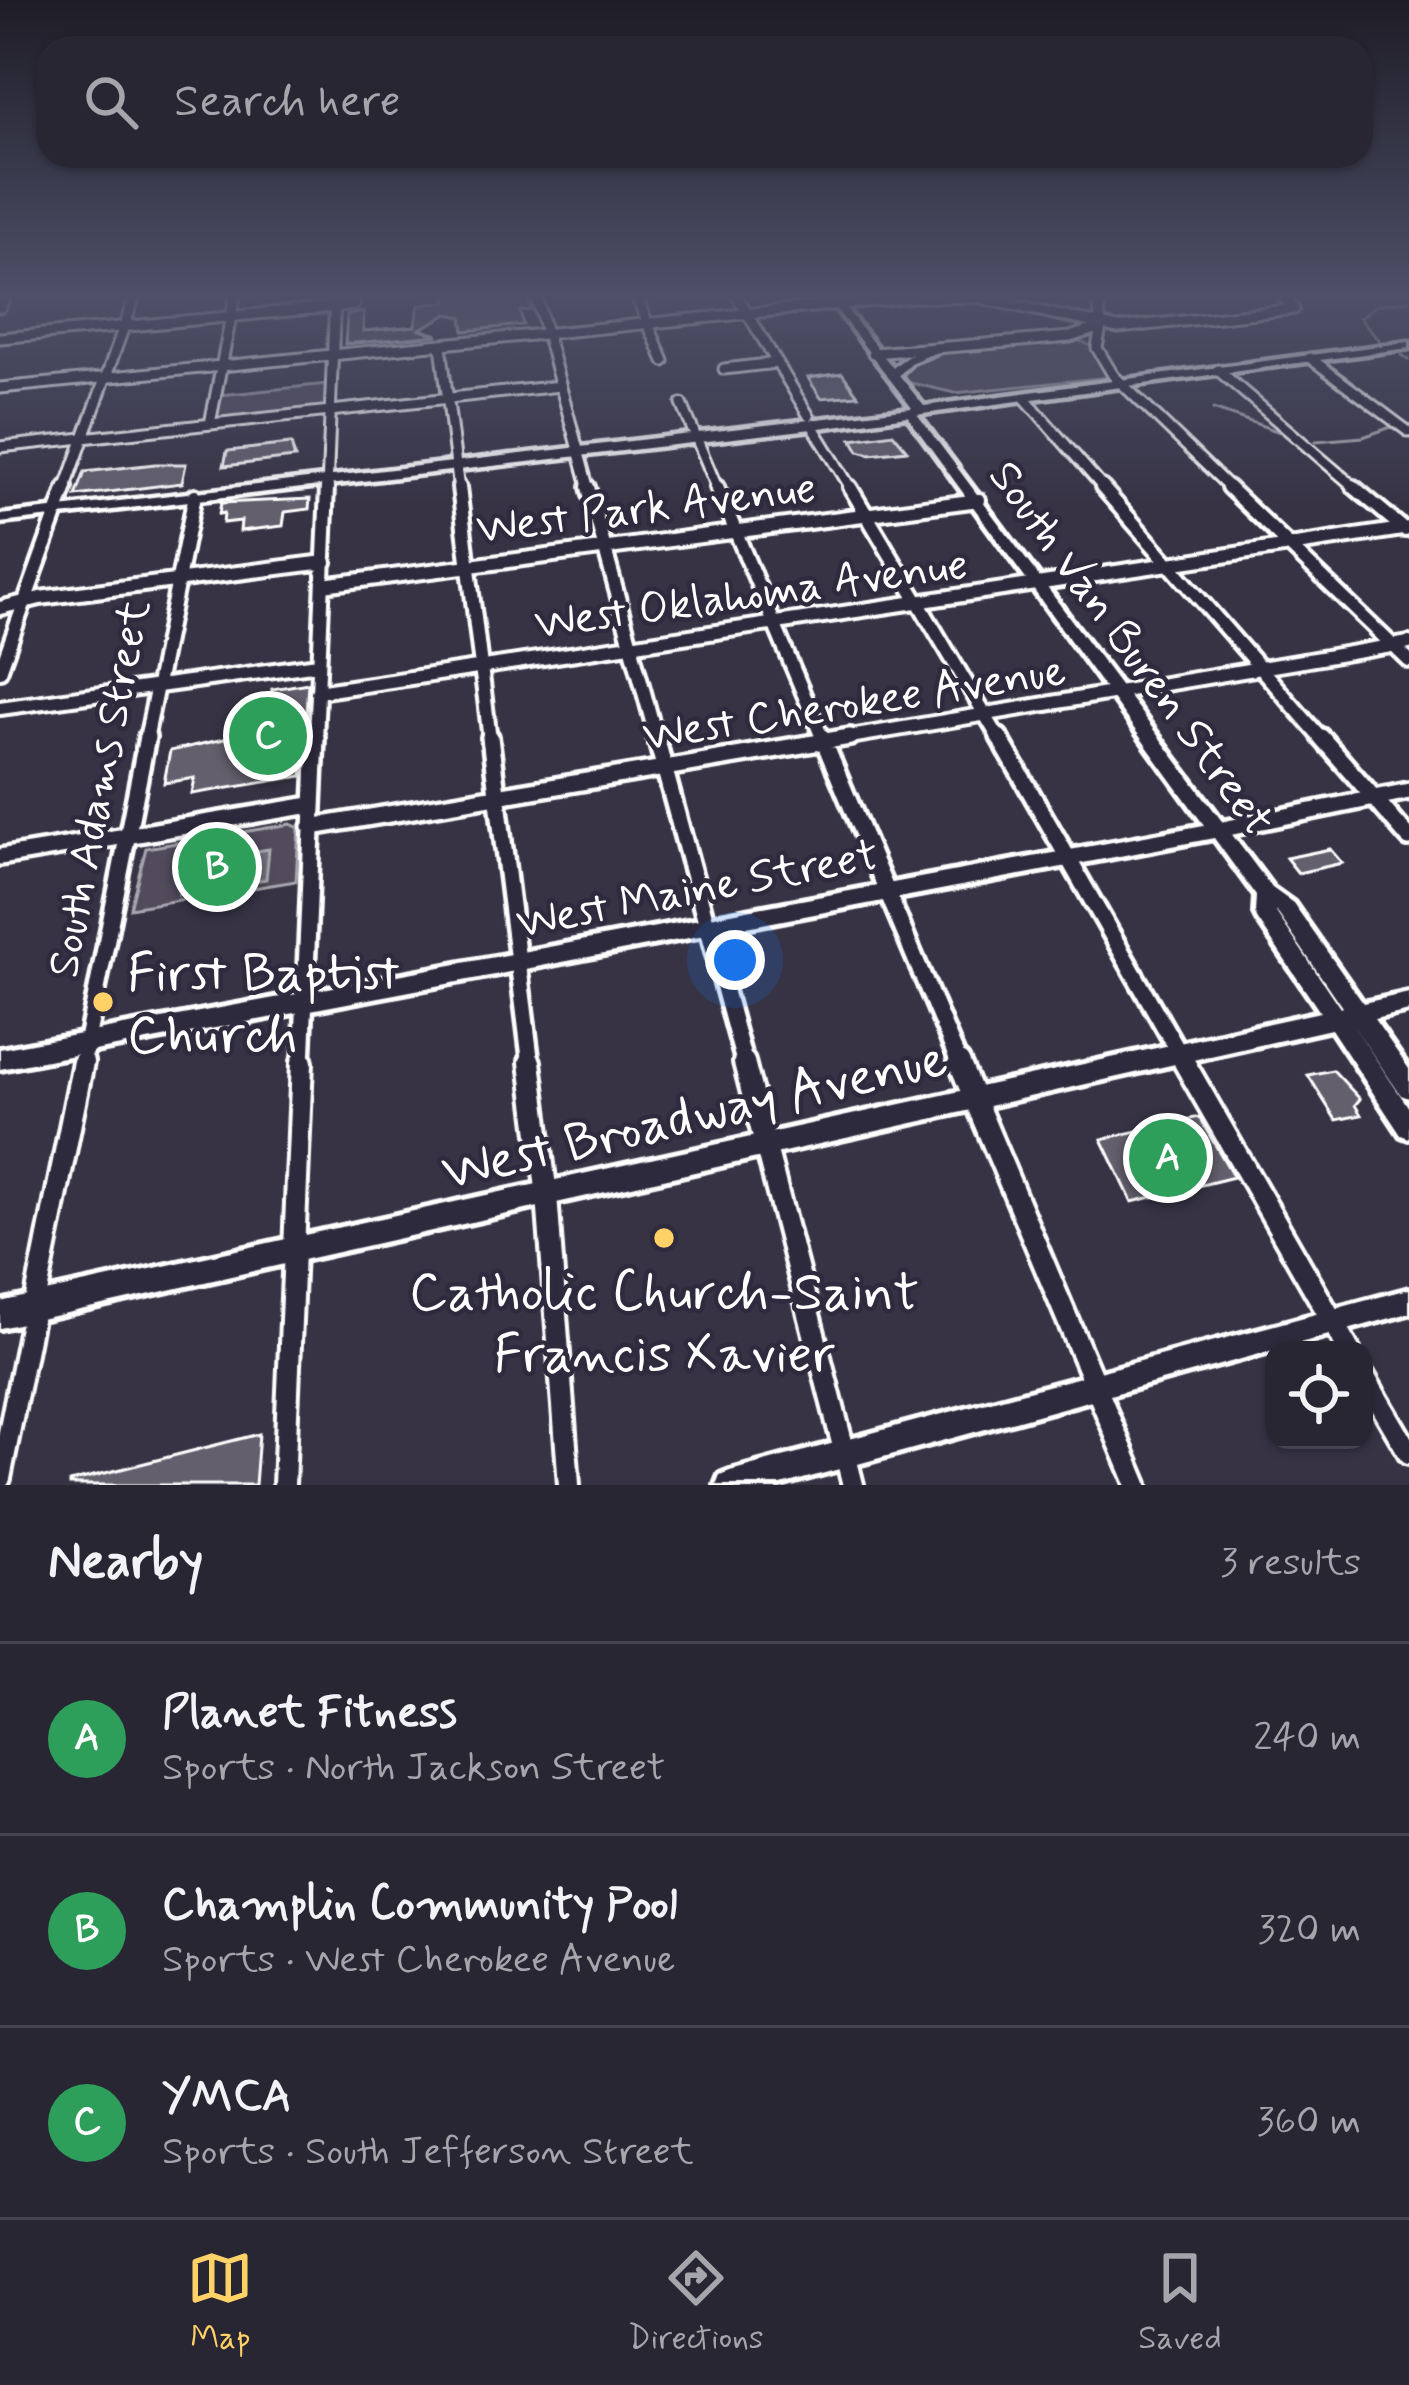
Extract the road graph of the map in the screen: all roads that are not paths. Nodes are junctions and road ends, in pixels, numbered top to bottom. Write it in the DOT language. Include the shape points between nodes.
graph roads {
  1 [pos="110,365"];
  2 [pos="237,365"];
  3 [pos="333,365"];
  4 [pos="443,365"];
  5 [pos="555,365"];
  6 [pos="756,365"];
  7 [pos="777,365"];
  8 [pos="875,365"];
  9 [pos="885,365"];
  10 [pos="903,365"];
  11 [pos="1105,365"];
  12 [pos="1254,365"];
  13 [pos="1320,365"];
  14 [pos="221,367"];
  15 [pos="724,369"];
  16 [pos="1218,370"];
  17 [pos="894,374"];
  18 [pos="106,378"];
  19 [pos="1120,382"];
  20 [pos="560,386"];
  21 [pos="0,388"];
  22 [pos="447,398"];
  23 [pos="1025,398"];
  24 [pos="682,404"];
  25 [pos="912,408"];
  26 [pos="331,411"];
  27 [pos="811,421"];
  28 [pos="210,424"];
  29 [pos="1409,433"];
  30 [pos="695,435"];
  31 [pos="84,438"];
  32 [pos="0,447"];
  33 [pos="577,450"];
  34 [pos="455,464"];
  35 [pos="328,480"];
  36 [pos="195,495"];
  37 [pos="979,500"];
  38 [pos="56,512"];
  39 [pos="869,513"];
  40 [pos="0,519"];
  41 [pos="738,530"];
  42 [pos="1407,530"];
  43 [pos="604,548"];
  44 [pos="1292,548"];
  45 [pos="325,562"];
  46 [pos="468,566"];
  47 [pos="1173,567"];
  48 [pos="177,580"];
  49 [pos="323,584"];
  50 [pos="1042,587"];
  51 [pos="25,602"];
  52 [pos="923,604"];
  53 [pos="0,608"];
  54 [pos="777,625"];
  55 [pos="630,645"];
  56 [pos="1401,645"];
  57 [pos="1409,661"];
  58 [pos="318,664"];
  59 [pos="481,667"];
  60 [pos="1264,669"];
  61 [pos="0,671"];
  62 [pos="156,686"];
  63 [pos="317,692"];
  64 [pos="1118,694"];
  65 [pos="0,709"];
  66 [pos="988,716"];
  67 [pos="826,742"];
  68 [pos="664,769"];
  69 [pos="1409,791"];
  70 [pos="497,796"];
  71 [pos="1375,799"];
  72 [pos="311,806"];
  73 [pos="310,827"];
  74 [pos="1218,830"];
  75 [pos="126,837"];
  76 [pos="1409,838"];
  77 [pos="0,857"];
  78 [pos="1070,858"];
  79 [pos="884,892"];
  80 [pos="707,925"];
  81 [pos="518,960"];
  82 [pos="302,1001"];
  83 [pos="1409,1002"];
  84 [pos="1348,1016"];
  85 [pos="88,1043"];
  86 [pos="1178,1053"];
  87 [pos="0,1059"];
  88 [pos="1409,1088"];
  89 [pos="977,1098"];
  90 [pos="1409,1127"];
  91 [pos="767,1146"];
  92 [pos="547,1196"];
  93 [pos="295,1252"];
  94 [pos="1409,1301"];
  95 [pos="36,1307"];
  96 [pos="0,1315"];
  97 [pos="1332,1320"];
  98 [pos="1344,1341"];
  99 [pos="1096,1386"];
  100 [pos="1373,1391"];
  101 [pos="1409,1453"];
  102 [pos="844,1454"];
  103 [pos="0,1478"];
  104 [pos="284,1485"];
  105 [pos="569,1485"];
  106 [pos="730,1485"];
  107 [pos="853,1485"];
  108 [pos="1137,1485"];
  1 -- 18 [label="street"];
  2 -- 14 [label="street"];
  3 -- 26 [label="street"];
  4 -- 22 [label="street"];
  5 -- 20 [label="street"];
  6 -- 15 [label="street"];
  7 -- 27 [label="street"];
  8 -- 25 [label="highway, South Van Buren Street"];
  9 -- 17 [label="highway, South Van Buren Street"];
  10 -- 17 [label="highway"];
  11 -- 19 [label="street"];
  12 -- 16 [label="highway"];
  13 -- 29 [label="street"];
  14 -- 18 [label="street"];
  14 -- 28 [label="street"];
  16 -- 19 [label="highway"];
  16 -- 42 [label="street"];
  17 -- 25 [label="highway, South Van Buren Street"];
  18 -- 21 [label="street"];
  18 -- 31 [label="street"];
  19 -- 23 [label="highway"];
  19 -- 25 [label="highway"];
  19 -- 44 [label="street"];
  20 -- 22 [label="street"];
  20 -- 33 [label="street"];
  22 -- 26 [label="street"];
  22 -- 34 [label="street"];
  23 -- 25 [label="highway"];
  23 -- 47 [label="street"];
  24 -- 30 [label="street"];
  25 -- 27 [label="highway"];
  25 -- 37 [label="main road, South Van Buren Street"];
  26 -- 28 [label="street"];
  26 -- 35 [label="street"];
  27 -- 30 [label="highway"];
  27 -- 39 [label="street"];
  28 -- 31 [label="street"];
  30 -- 33 [label="highway"];
  30 -- 41 [label="street"];
  31 -- 32 [label="street"];
  31 -- 38 [label="street"];
  33 -- 34 [label="highway"];
  33 -- 43 [label="street"];
  34 -- 35 [label="highway"];
  34 -- 46 [label="street"];
  35 -- 36 [label="highway"];
  35 -- 45 [label="street"];
  36 -- 38 [label="highway"];
  36 -- 48 [label="street, South Adams Street"];
  37 -- 39 [label="street, West Park Avenue"];
  37 -- 50 [label="main road, South Van Buren Street"];
  38 -- 40 [label="highway"];
  38 -- 51 [label="street"];
  39 -- 41 [label="street, West Park Avenue"];
  39 -- 52 [label="street"];
  41 -- 43 [label="street, West Park Avenue"];
  41 -- 54 [label="street"];
  42 -- 44 [label="street, West Oklahoma Avenue"];
  43 -- 46 [label="street, West Park Avenue"];
  43 -- 55 [label="street"];
  44 -- 47 [label="street, West Oklahoma Avenue"];
  44 -- 56 [label="street"];
  45 -- 48 [label="street"];
  45 -- 49 [label="street"];
  46 -- 49 [label="street, West Park Avenue"];
  46 -- 59 [label="street"];
  47 -- 50 [label="street, West Oklahoma Avenue"];
  47 -- 60 [label="street"];
  48 -- 51 [label="street"];
  48 -- 62 [label="street, South Adams Street"];
  49 -- 58 [label="street"];
  50 -- 52 [label="street, West Oklahoma Avenue"];
  50 -- 64 [label="main road, South Van Buren Street"];
  51 -- 53 [label="street"];
  51 -- 61 [label="street"];
  52 -- 54 [label="street, West Oklahoma Avenue"];
  52 -- 66 [label="street"];
  54 -- 55 [label="street, West Oklahoma Avenue"];
  54 -- 67 [label="street"];
  55 -- 59 [label="street, West Oklahoma Avenue"];
  55 -- 68 [label="street"];
  56 -- 57 [label="street"];
  56 -- 60 [label="street, West Cherokee Avenue"];
  58 -- 62 [label="street"];
  58 -- 63 [label="street"];
  59 -- 63 [label="street, West Oklahoma Avenue"];
  59 -- 70 [label="street"];
  60 -- 64 [label="street, West Cherokee Avenue"];
  60 -- 71 [label="street"];
  62 -- 65 [label="street"];
  62 -- 75 [label="street, South Adams Street"];
  63 -- 72 [label="street"];
  64 -- 66 [label="street, West Cherokee Avenue"];
  64 -- 74 [label="main road, South Van Buren Street"];
  66 -- 67 [label="street, West Cherokee Avenue"];
  66 -- 78 [label="street"];
  67 -- 68 [label="street, West Cherokee Avenue"];
  67 -- 79 [label="street"];
  68 -- 70 [label="street, West Cherokee Avenue"];
  68 -- 80 [label="street"];
  69 -- 71 [label="street, West Maine Street"];
  70 -- 73 [label="street, West Cherokee Avenue"];
  70 -- 81 [label="street"];
  71 -- 74 [label="street, West Maine Street"];
  71 -- 76 [label="street"];
  72 -- 73 [label="street"];
  72 -- 75 [label="street"];
  73 -- 82 [label="street"];
  74 -- 78 [label="main road, West Maine Street"];
  74 -- 84 [label="main road, South Van Buren Street" via="1265,894 1265,914"];
  75 -- 77 [label="street"];
  75 -- 85 [label="street, South Adams Street"];
  78 -- 79 [label="main road, West Maine Street"];
  78 -- 86 [label="street"];
  79 -- 80 [label="main road, West Maine Street"];
  79 -- 89 [label="street"];
  80 -- 81 [label="main road, West Maine Street"];
  80 -- 91 [label="street"];
  81 -- 82 [label="main road, West Maine Street"];
  81 -- 92 [label="street"];
  82 -- 85 [label="main road, West Maine Street"];
  82 -- 93 [label="street"];
  83 -- 84 [label="main road, West Broadway Avenue"];
  84 -- 86 [label="main road, West Broadway Avenue"];
  84 -- 88 [label="main road"];
  84 -- 90 [label="main road"];
  85 -- 87 [label="main road, West Maine Street"];
  85 -- 95 [label="street, South Adams Street"];
  86 -- 89 [label="main road, West Broadway Avenue"];
  86 -- 97 [label="street"];
  89 -- 91 [label="main road, West Broadway Avenue"];
  89 -- 99 [label="street"];
  91 -- 92 [label="main road, West Broadway Avenue"];
  91 -- 102 [label="street"];
  92 -- 93 [label="main road, West Broadway Avenue"];
  92 -- 105 [label="street"];
  93 -- 95 [label="main road, West Broadway Avenue"];
  93 -- 104 [label="street"];
  94 -- 97 [label="main road"];
  95 -- 96 [label="main road, West Broadway Avenue"];
  95 -- 103 [label="street, South Adams Street"];
  97 -- 98 [label="street"];
  97 -- 99 [label="main road"];
  99 -- 102 [label="main road"];
  99 -- 108 [label="street"];
  100 -- 101 [label="street"];
  102 -- 106 [label="main road"];
  102 -- 107 [label="street"];
}
